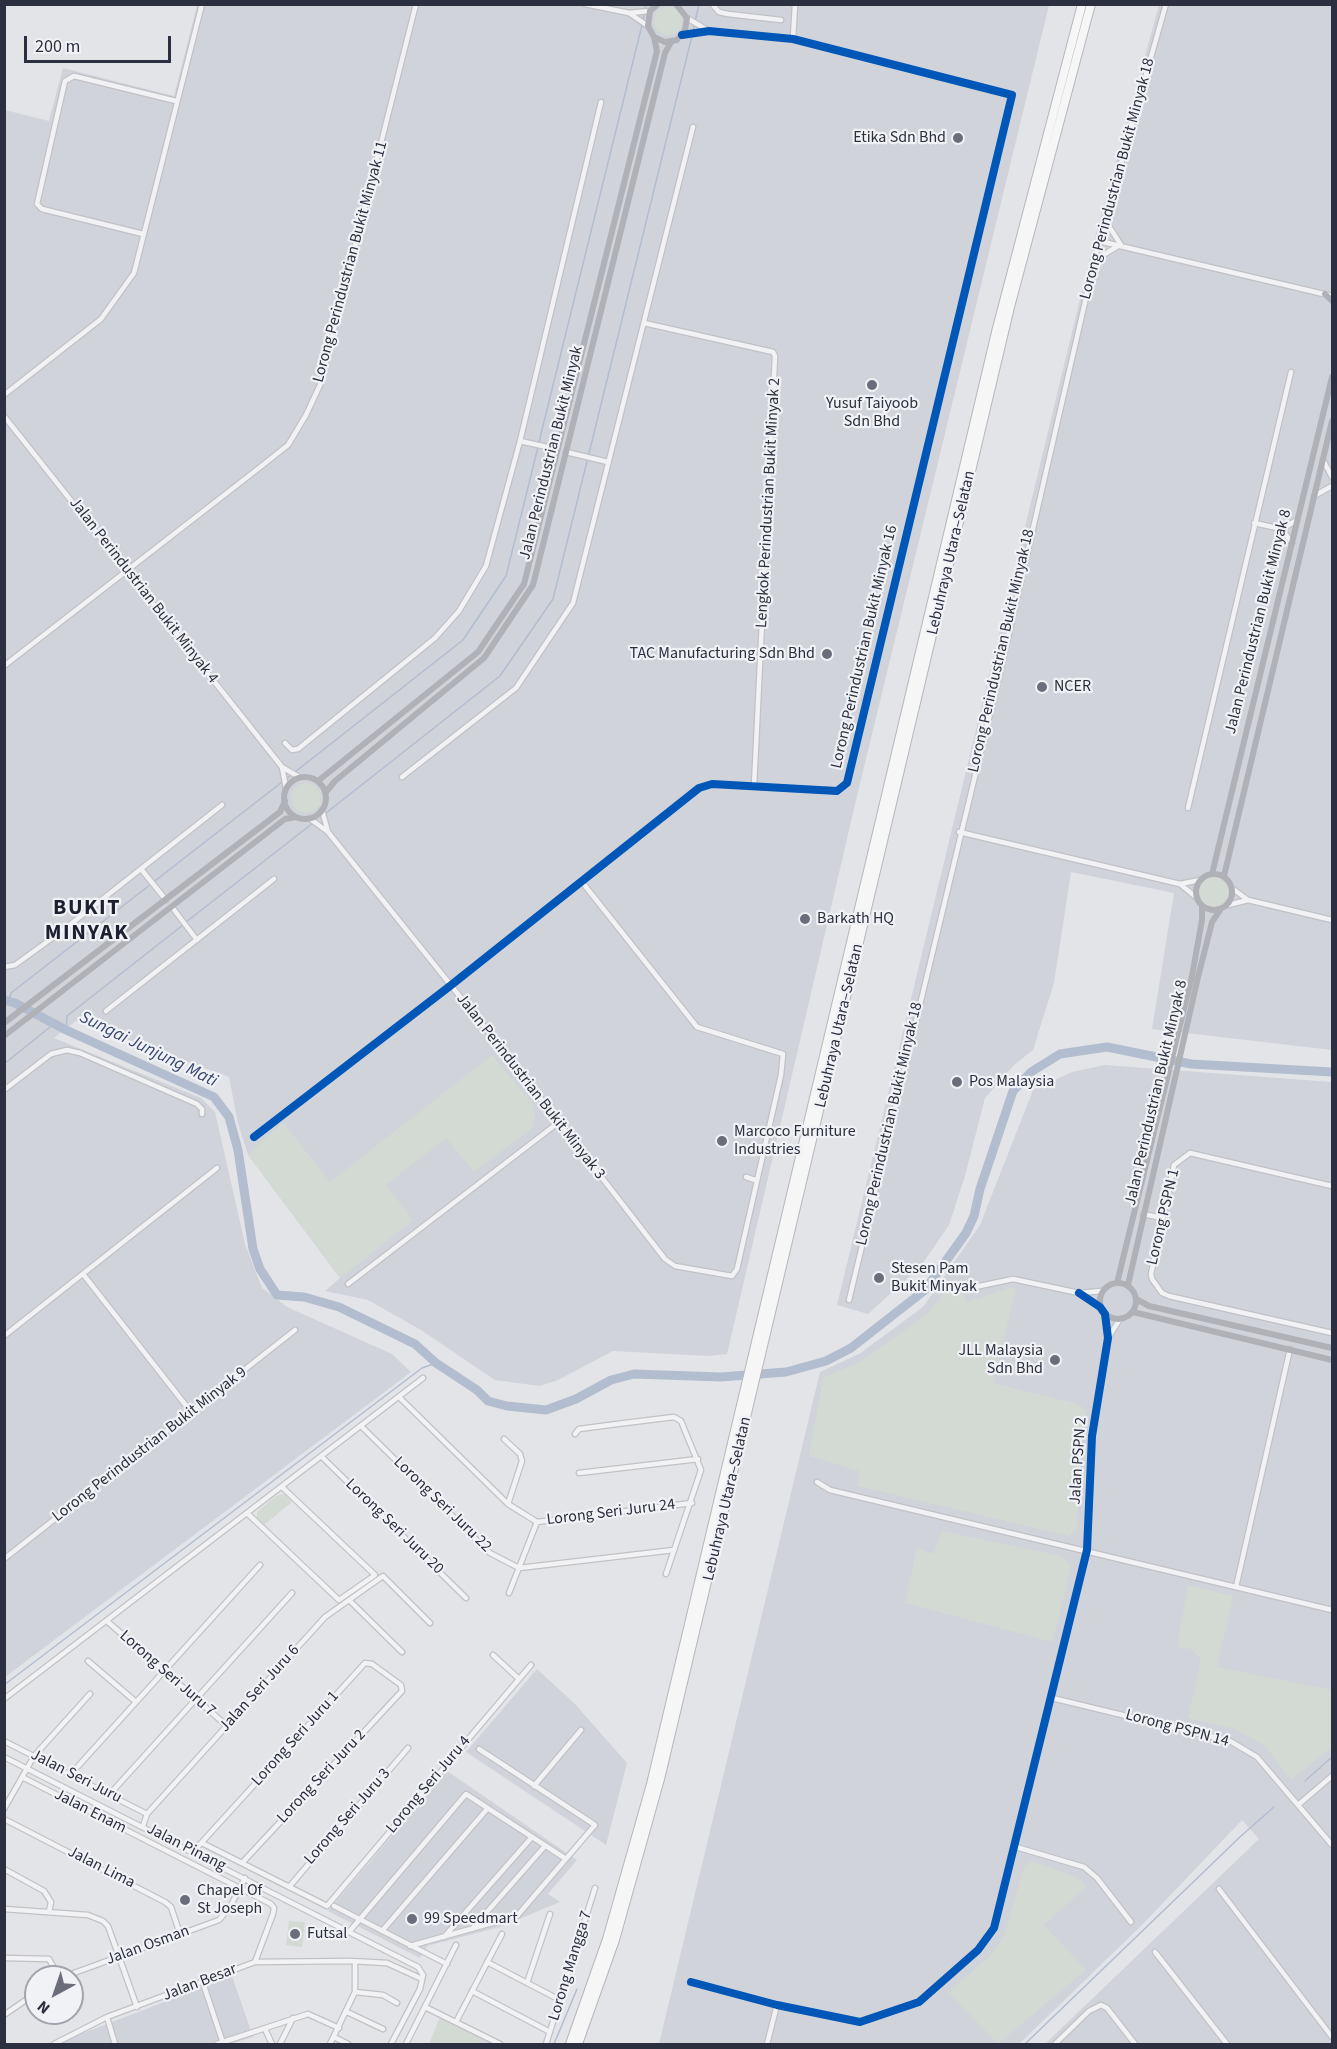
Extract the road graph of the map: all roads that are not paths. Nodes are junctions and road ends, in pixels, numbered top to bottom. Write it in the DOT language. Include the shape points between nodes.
graph roads {
  1 [pos="202,4"];
  2 [pos="416,4"];
  3 [pos="585,4"];
  4 [pos="658,4"];
  5 [pos="712,4"];
  6 [pos="795,4"];
  7 [pos="1082,4"];
  8 [pos="1090,4"];
  9 [pos="1166,4"];
  10 [pos="678,5"];
  11 [pos="648,11"];
  12 [pos="629,13"];
  13 [pos="689,20"];
  14 [pos="781,20"];
  15 [pos="643,23"];
  16 [pos="709,31"];
  17 [pos="685,35"];
  18 [pos="654,37"];
  19 [pos="793,39"];
  20 [pos="671,42"];
  21 [pos="176,101"];
  22 [pos="601,102"];
  23 [pos="693,127"];
  24 [pos="1105,220"];
  25 [pos="143,234"];
  26 [pos="1099,241"];
  27 [pos="1121,246"];
  28 [pos="1094,261"];
  29 [pos="1330,294"];
  30 [pos="1332,301"];
  31 [pos="644,323"];
  32 [pos="1291,372"];
  33 [pos="1332,377"];
  34 [pos="4,395"];
  35 [pos="4,416"];
  36 [pos="1332,421"];
  37 [pos="520,441"];
  38 [pos="554,448"];
  39 [pos="569,452"];
  40 [pos="1323,460"];
  41 [pos="606,462"];
  42 [pos="1332,477"];
  43 [pos="1332,486"];
  44 [pos="1314,496"];
  45 [pos="1297,519"];
  46 [pos="1254,523"];
  47 [pos="1282,530"];
  48 [pos="1292,543"];
  49 [pos="127,570"];
  50 [pos="4,666"];
  51 [pos="285,743"];
  52 [pos="282,767"];
  53 [pos="295,775"];
  54 [pos="402,777"];
  55 [pos="318,781"];
  56 [pos="285,783"];
  57 [pos="754,786"];
  58 [pos="326,792"];
  59 [pos="285,801"];
  60 [pos="222,805"];
  61 [pos="1188,808"];
  62 [pos="323,813"];
  63 [pos="296,817"];
  64 [pos="313,821"];
  65 [pos="328,832"];
  66 [pos="959,832"];
  67 [pos="141,868"];
  68 [pos="1212,874"];
  69 [pos="1224,876"];
  70 [pos="274,879"];
  71 [pos="1200,880"];
  72 [pos="582,882"];
  73 [pos="1180,884"];
  74 [pos="1233,889"];
  75 [pos="1197,898"];
  76 [pos="166,900"];
  77 [pos="1248,900"];
  78 [pos="1228,905"];
  79 [pos="1202,906"];
  80 [pos="172,907"];
  81 [pos="1220,910"];
  82 [pos="1332,920"];
  83 [pos="197,940"];
  84 [pos="4,967"];
  85 [pos="450,986"];
  86 [pos="106,1011"];
  87 [pos="6,1022"];
  88 [pos="4,1036"];
  89 [pos="4,1090"];
  90 [pos="202,1114"];
  91 [pos="559,1122"];
  92 [pos="254,1137"];
  93 [pos="217,1168"];
  94 [pos="746,1177"];
  95 [pos="755,1180"];
  96 [pos="1332,1186"];
  97 [pos="1143,1214"];
  98 [pos="1162,1218"];
  99 [pos="83,1274"];
  100 [pos="1117,1282"];
  101 [pos="348,1284"];
  102 [pos="1128,1286"];
  103 [pos="975,1287"];
  104 [pos="1102,1291"];
  105 [pos="1079,1293"];
  106 [pos="1136,1299"];
  107 [pos="849,1300"];
  108 [pos="1100,1307"];
  109 [pos="1133,1312"];
  110 [pos="1105,1314"];
  111 [pos="1120,1320"];
  112 [pos="1300,1325"];
  113 [pos="295,1330"];
  114 [pos="1332,1333"];
  115 [pos="4,1336"];
  116 [pos="1108,1338"];
  117 [pos="1297,1340"];
  118 [pos="1332,1348"];
  119 [pos="1290,1350"];
  120 [pos="1332,1360"];
  121 [pos="423,1378"];
  122 [pos="750,1387"];
  123 [pos="399,1397"];
  124 [pos="191,1412"];
  125 [pos="361,1426"];
  126 [pos="575,1434"];
  127 [pos="504,1438"];
  128 [pos="321,1456"];
  129 [pos="698,1459"];
  130 [pos="579,1473"];
  131 [pos="818,1482"];
  132 [pos="282,1487"];
  133 [pos="692,1503"];
  134 [pos="508,1504"];
  135 [pos="247,1514"];
  136 [pos="537,1522"];
  137 [pos="674,1550"];
  138 [pos="1087,1550"];
  139 [pos="4,1559"];
  140 [pos="260,1565"];
  141 [pos="519,1568"];
  142 [pos="666,1574"];
  143 [pos="1236,1587"];
  144 [pos="292,1593"];
  145 [pos="509,1593"];
  146 [pos="466,1598"];
  147 [pos="349,1600"];
  148 [pos="1332,1610"];
  149 [pos="108,1622"];
  150 [pos="430,1623"];
  151 [pos="402,1652"];
  152 [pos="493,1655"];
  153 [pos="88,1661"];
  154 [pos="531,1665"];
  155 [pos="165,1671"];
  156 [pos="519,1679"];
  157 [pos="402,1691"];
  158 [pos="90,1694"];
  159 [pos="195,1698"];
  160 [pos="1052,1698"];
  161 [pos="4,1699"];
  162 [pos="136,1702"];
  163 [pos="227,1726"];
  164 [pos="581,1730"];
  165 [pos="4,1741"];
  166 [pos="408,1748"];
  167 [pos="479,1749"];
  168 [pos="34,1756"];
  169 [pos="4,1757"];
  170 [pos="27,1768"];
  171 [pos="71,1774"];
  172 [pos="1332,1776"];
  173 [pos="22,1777"];
  174 [pos="534,1786"];
  175 [pos="110,1795"];
  176 [pos="1298,1805"];
  177 [pos="488,1808"];
  178 [pos="4,1809"];
  179 [pos="147,1814"];
  180 [pos="4,1819"];
  181 [pos="143,1826"];
  182 [pos="532,1837"];
  183 [pos="201,1843"];
  184 [pos="1332,1845"];
  185 [pos="545,1846"];
  186 [pos="1016,1847"];
  187 [pos="193,1852"];
  188 [pos="566,1859"];
  189 [pos="242,1863"];
  190 [pos="4,1869"];
  191 [pos="245,1878"];
  192 [pos="289,1887"];
  193 [pos="240,1888"];
  194 [pos="595,1888"];
  195 [pos="1219,1888"];
  196 [pos="334,1906"];
  197 [pos="4,1910"];
  198 [pos="49,1912"];
  199 [pos="550,1914"];
  200 [pos="359,1919"];
  201 [pos="1131,1922"];
  202 [pos="472,1930"];
  203 [pos="382,1931"];
  204 [pos="349,1932"];
  205 [pos="180,1934"];
  206 [pos="502,1934"];
  207 [pos="444,1937"];
  208 [pos="427,1941"];
  209 [pos="456,1945"];
  210 [pos="410,1946"];
  211 [pos="423,1952"];
  212 [pos="1155,1952"];
  213 [pos="119,1956"];
  214 [pos="4,1958"];
  215 [pos="255,1962"];
  216 [pos="355,1962"];
  217 [pos="487,1962"];
  218 [pos="447,1964"];
  219 [pos="53,1965"];
  220 [pos="84,1969"];
  221 [pos="422,1979"];
  222 [pos="690,1982"];
  223 [pos="203,1983"];
  224 [pos="527,1983"];
  225 [pos="472,1991"];
  226 [pos="355,1992"];
  227 [pos="560,2000"];
  228 [pos="24,2001"];
  229 [pos="397,2003"];
  230 [pos="777,2005"];
  231 [pos="137,2007"];
  232 [pos="425,2007"];
  233 [pos="347,2012"];
  234 [pos="4,2015"];
  235 [pos="107,2017"];
  236 [pos="293,2018"];
  237 [pos="456,2022"];
  238 [pos="339,2028"];
  239 [pos="265,2029"];
  240 [pos="383,2029"];
  241 [pos="550,2032"];
  242 [pos="334,2037"];
  243 [pos="1332,2037"];
  244 [pos="54,2044"];
  245 [pos="115,2044"];
  246 [pos="221,2044"];
  247 [pos="272,2044"];
  248 [pos="280,2044"];
  249 [pos="330,2044"];
  250 [pos="348,2044"];
  251 [pos="391,2044"];
  252 [pos="405,2044"];
  253 [pos="500,2044"];
  254 [pos="546,2044"];
  255 [pos="570,2044"];
  256 [pos="578,2044"];
  257 [pos="767,2044"];
  258 [pos="1055,2044"];
  259 [pos="1135,2044"];
  260 [pos="1227,2044"];
  1 -- 21 [label="street"];
  2 -- 49 [label="street, Lorong Perindustrian Bukit Minyak 11" via="320,385 306,415 288,445"];
  3 -- 12 [label="street"];
  4 -- 11 [label="main road"];
  5 -- 14 [label="street" via="719,12"];
  6 -- 19 [label="street"];
  7 -- 122 [label="highway, Lebuhraya Utara–Selatan" via="997,328 751,1367"];
  8 -- 122 [label="highway, Lebuhraya Utara–Selatan" via="1017,279 760,1364"];
  9 -- 24 [label="street, Lorong Perindustrian Bukit Minyak 18"];
  10 -- 13 [label="main road"];
  11 -- 12 [label="street"];
  11 -- 15 [label="main road"];
  12 -- 15 [label="street"];
  13 -- 16 [label="street"];
  13 -- 17 [label="main road"];
  15 -- 18 [label="main road"];
  16 -- 17 [label="street"];
  16 -- 19 [label="street"];
  17 -- 20 [label="main road"];
  18 -- 20 [label="main road"];
  18 -- 38 [label="main road, Jalan Perindustrian Bukit Minyak" via="657,51"];
  19 -- 57 [label="street, Lorong Perindustrian Bukit Minyak 16" via="1012,95 847,783 837,791"];
  20 -- 39 [label="main road, Jalan Perindustrian Bukit Minyak" via="665,53"];
  21 -- 25 [label="street"];
  21 -- 25 [label="street" via="74,76 65,81 37,204"];
  22 -- 37 [label="street, Jalan Perindustrian Bukit Minyak"];
  23 -- 31 [label="street"];
  24 -- 26 [label="street, Lorong Perindustrian Bukit Minyak 18"];
  24 -- 27 [label="street"];
  25 -- 34 [label="street" via="134,273 101,319"];
  26 -- 27 [label="street"];
  26 -- 28 [label="street, Lorong Perindustrian Bukit Minyak 18"];
  27 -- 28 [label="street"];
  27 -- 29 [label="street"];
  28 -- 66 [label="street, Lorong Perindustrian Bukit Minyak 18"];
  29 -- 30 [label="main road"];
  31 -- 41 [label="street"];
  31 -- 57 [label="street, Lengkok Perindustrian Bukit Minyak 2" via="773,352 775,356"];
  32 -- 46 [label="street"];
  33 -- 45 [label="main road, Jalan Perindustrian Bukit Minyak 8"];
  35 -- 49 [label="street, Jalan Perindustrian Bukit Minyak 4"];
  36 -- 40 [label="main road, Jalan Perindustrian Bukit Minyak 8"];
  37 -- 38 [label="street"];
  37 -- 51 [label="street, Jalan Perindustrian Bukit Minyak" via="486,566 459,611 435,638 298,749 292,750"];
  38 -- 55 [label="main road, Jalan Perindustrian Bukit Minyak" via="524,584 478,652"];
  39 -- 41 [label="street"];
  39 -- 58 [label="main road, Jalan Perindustrian Bukit Minyak" via="532,585 484,658"];
  40 -- 42 [label="street"];
  40 -- 44 [label="main road, Jalan Perindustrian Bukit Minyak 8"];
  41 -- 54 [label="street" via="573,603 516,688"];
  43 -- 44 [label="street"];
  44 -- 69 [label="main road, Jalan Perindustrian Bukit Minyak 8"];
  45 -- 47 [label="street"];
  45 -- 48 [label="main road, Jalan Perindustrian Bukit Minyak 8"];
  46 -- 47 [label="street"];
  46 -- 61 [label="street"];
  47 -- 48 [label="street"];
  48 -- 68 [label="main road, Jalan Perindustrian Bukit Minyak 8"];
  49 -- 50 [label="street, Lorong Perindustrian Bukit Minyak 11"];
  49 -- 52 [label="street, Jalan Perindustrian Bukit Minyak 4"];
  52 -- 53 [label="street"];
  52 -- 56 [label="street"];
  53 -- 55 [label="main road"];
  53 -- 56 [label="main road"];
  55 -- 58 [label="main road"];
  56 -- 59 [label="main road"];
  57 -- 72 [label="street, Lorong Perindustrian Bukit Minyak 16" via="703,786"];
  58 -- 62 [label="main road"];
  59 -- 63 [label="main road"];
  59 -- 76 [label="main road" via="280,812"];
  60 -- 67 [label="street"];
  62 -- 64 [label="main road"];
  62 -- 65 [label="street"];
  63 -- 64 [label="main road"];
  63 -- 80 [label="main road" via="285,819"];
  64 -- 65 [label="street, Jalan Perindustrian Bukit Minyak 3"];
  65 -- 85 [label="street, Jalan Perindustrian Bukit Minyak 3"];
  66 -- 73 [label="street"];
  66 -- 107 [label="street, Lorong Perindustrian Bukit Minyak 18"];
  67 -- 76 [label="street"];
  67 -- 84 [label="street" via="15,965"];
  68 -- 69 [label="main road"];
  68 -- 71 [label="main road"];
  69 -- 74 [label="main road"];
  70 -- 83 [label="street"];
  71 -- 73 [label="street"];
  71 -- 75 [label="main road"];
  72 -- 85 [label="street, Lorong Perindustrian Bukit Minyak 16"];
  72 -- 95 [label="street" via="697,1028 783,1054"];
  73 -- 75 [label="street"];
  74 -- 77 [label="street"];
  74 -- 78 [label="main road"];
  75 -- 79 [label="main road"];
  76 -- 87 [label="main road"];
  77 -- 78 [label="street"];
  77 -- 82 [label="street"];
  78 -- 81 [label="main road"];
  79 -- 81 [label="main road"];
  79 -- 100 [label="main road, Jalan Perindustrian Bukit Minyak 8" via="1192,976"];
  80 -- 83 [label="street"];
  80 -- 88 [label="main road"];
  81 -- 97 [label="main road, Jalan Perindustrian Bukit Minyak 8" via="1212,922"];
  83 -- 86 [label="street"];
  85 -- 91 [label="street, Jalan Perindustrian Bukit Minyak 3"];
  85 -- 92 [label="street, Lorong Perindustrian Bukit Minyak 16"];
  89 -- 90 [label="street" via="51,1054 67,1050 197,1104"];
  91 -- 95 [label="street, Jalan Perindustrian Bukit Minyak 3" via="668,1262 732,1276 737,1269"];
  91 -- 101 [label="street"];
  93 -- 99 [label="street"];
  94 -- 95 [label="street"];
  96 -- 98 [label="street, Lorong PSPN 1" via="1190,1153 1174,1165"];
  97 -- 98 [label="street"];
  97 -- 102 [label="main road, Jalan Perindustrian Bukit Minyak 8"];
  98 -- 112 [label="street, Lorong PSPN 1" via="1151,1274 1162,1293"];
  99 -- 115 [label="street"];
  99 -- 124 [label="street"];
  100 -- 102 [label="main road"];
  100 -- 104 [label="main road"];
  102 -- 106 [label="main road"];
  103 -- 105 [label="street" via="1013,1279"];
  104 -- 105 [label="street"];
  104 -- 108 [label="main road"];
  105 -- 108 [label="street"];
  106 -- 109 [label="main road"];
  106 -- 117 [label="main road" via="1149,1306"];
  108 -- 110 [label="main road"];
  109 -- 111 [label="main road"];
  109 -- 119 [label="main road"];
  110 -- 111 [label="main road"];
  110 -- 116 [label="street"];
  111 -- 116 [label="street"];
  112 -- 114 [label="street, Lorong PSPN 1"];
  112 -- 117 [label="street"];
  113 -- 124 [label="street, Lorong Perindustrian Bukit Minyak 9"];
  116 -- 138 [label="street, Jalan PSPN 2" via="1092,1436"];
  117 -- 118 [label="main road"];
  119 -- 120 [label="main road"];
  119 -- 143 [label="street"];
  121 -- 123 [label="street"];
  122 -- 255 [label="highway, Lebuhraya Utara–Selatan" via="645,1804 607,1939"];
  122 -- 256 [label="highway, Lebuhraya Utara–Selatan" via="652,1811"];
  123 -- 125 [label="street"];
  123 -- 134 [label="street, Lorong Seri Juru 24"];
  124 -- 139 [label="street, Lorong Perindustrian Bukit Minyak 9"];
  125 -- 128 [label="street"];
  125 -- 141 [label="street, Lorong Seri Juru 22" via="490,1553"];
  126 -- 129 [label="street" via="579,1429 677,1418"];
  127 -- 134 [label="street" via="522,1461"];
  128 -- 132 [label="street"];
  128 -- 146 [label="street, Lorong Seri Juru 20"];
  129 -- 130 [label="street"];
  129 -- 133 [label="street" via="701,1470"];
  131 -- 138 [label="street" via="830,1490"];
  132 -- 135 [label="street"];
  132 -- 135 [label="street" via="375,1575 339,1600"];
  133 -- 136 [label="street, Lorong Seri Juru 24"];
  133 -- 137 [label="street"];
  134 -- 136 [label="street, Lorong Seri Juru 24"];
  135 -- 149 [label="street"];
  136 -- 141 [label="street"];
  137 -- 141 [label="street"];
  137 -- 142 [label="street"];
  138 -- 143 [label="street"];
  138 -- 160 [label="street, Jalan PSPN 2"];
  140 -- 155 [label="street"];
  141 -- 145 [label="street"];
  143 -- 148 [label="street"];
  144 -- 159 [label="street"];
  147 -- 150 [label="street, Jalan Seri Juru 6" via="384,1576"];
  147 -- 151 [label="street"];
  147 -- 163 [label="street, Jalan Seri Juru 6" via="325,1617"];
  149 -- 155 [label="street, Lorong Seri Juru 7"];
  149 -- 161 [label="street"];
  152 -- 156 [label="street"];
  153 -- 162 [label="street"];
  154 -- 156 [label="street, Lorong Seri Juru 4"];
  155 -- 159 [label="street, Lorong Seri Juru 7"];
  155 -- 162 [label="street"];
  156 -- 192 [label="street, Lorong Seri Juru 4" via="327,1906"];
  157 -- 183 [label="street, Lorong Seri Juru 1" via="401,1685 372,1664 365,1664"];
  157 -- 189 [label="street, Lorong Seri Juru 2"];
  158 -- 168 [label="street"];
  159 -- 163 [label="street, Lorong Seri Juru 7"];
  159 -- 175 [label="street"];
  160 -- 176 [label="street, Lorong PSPN 14" via="1230,1741 1257,1757"];
  160 -- 186 [label="street, Jalan PSPN 2"];
  162 -- 171 [label="street"];
  163 -- 179 [label="street, Jalan Seri Juru 6"];
  164 -- 174 [label="street"];
  165 -- 168 [label="street, Jalan Seri Juru"];
  166 -- 192 [label="street, Lorong Seri Juru 3"];
  167 -- 174 [label="street"];
  168 -- 170 [label="street"];
  168 -- 171 [label="street, Jalan Seri Juru"];
  169 -- 170 [label="street, Jalan Pinang"];
  170 -- 173 [label="street"];
  170 -- 181 [label="street, Jalan Pinang"];
  171 -- 175 [label="street, Jalan Seri Juru"];
  172 -- 176 [label="street"];
  173 -- 178 [label="street"];
  173 -- 193 [label="street, Jalan Enam"];
  174 -- 188 [label="street" via="595,1826"];
  175 -- 179 [label="street, Jalan Seri Juru"];
  176 -- 184 [label="street, Lorong PSPN 14"];
  177 -- 182 [label="street"];
  177 -- 200 [label="street" via="466,1794"];
  177 -- 203 [label="street"];
  179 -- 181 [label="street"];
  180 -- 205 [label="street, Jalan Lima" via="162,1899 171,1907"];
  181 -- 187 [label="street, Jalan Pinang"];
  182 -- 185 [label="street"];
  182 -- 207 [label="street"];
  183 -- 187 [label="street, Lorong Seri Juru 1"];
  183 -- 189 [label="street"];
  185 -- 188 [label="street"];
  185 -- 202 [label="street"];
  186 -- 201 [label="street" via="1084,1867"];
  186 -- 230 [label="street, Jalan PSPN 2" via="994,1928 978,1950 919,2002 860,2022"];
  187 -- 191 [label="street, Jalan Pinang"];
  188 -- 202 [label="street" via="517,1916"];
  189 -- 192 [label="street"];
  190 -- 198 [label="street" via="44,1891 51,1902"];
  191 -- 193 [label="street, Jalan Osman"];
  191 -- 204 [label="street, Jalan Pinang"];
  193 -- 205 [label="street, Jalan Osman" via="219,1920"];
  193 -- 215 [label="street, Jalan Enam" via="274,1908"];
  194 -- 227 [label="street, Lorong Mangga 7"];
  195 -- 243 [label="street"];
  196 -- 200 [label="street"];
  197 -- 198 [label="street"];
  198 -- 213 [label="street" via="87,1915 103,1921"];
  199 -- 224 [label="street"];
  200 -- 203 [label="street"];
  200 -- 204 [label="street"];
  202 -- 207 [label="street"];
  203 -- 210 [label="street"];
  204 -- 221 [label="street, Jalan Pinang" via="418,1967"];
  205 -- 213 [label="street, Jalan Osman"];
  206 -- 217 [label="street"];
  207 -- 208 [label="street"];
  208 -- 210 [label="street"];
  208 -- 211 [label="street"];
  209 -- 218 [label="street"];
  210 -- 211 [label="street"];
  211 -- 218 [label="street"];
  212 -- 260 [label="street"];
  213 -- 220 [label="street, Jalan Osman"];
  213 -- 231 [label="street"];
  214 -- 219 [label="street" via="49,1959"];
  215 -- 216 [label="street, Jalan Besar"];
  215 -- 223 [label="street, Jalan Besar"];
  216 -- 221 [label="street, Jalan Besar" via="387,1964"];
  216 -- 226 [label="street"];
  217 -- 224 [label="street"];
  217 -- 225 [label="street"];
  218 -- 232 [label="street"];
  221 -- 251 [label="street"];
  222 -- 230 [label="street, Jalan PSPN 2"];
  223 -- 231 [label="street, Jalan Besar"];
  223 -- 246 [label="street"];
  224 -- 227 [label="street"];
  225 -- 237 [label="street"];
  225 -- 241 [label="street"];
  226 -- 229 [label="street" via="383,1995"];
  226 -- 233 [label="street"];
  227 -- 241 [label="street, Lorong Mangga 7"];
  228 -- 234 [label="street"];
  230 -- 257 [label="street"];
  231 -- 235 [label="street, Jalan Besar"];
  232 -- 237 [label="street"];
  232 -- 252 [label="street"];
  233 -- 238 [label="street"];
  233 -- 240 [label="street"];
  235 -- 244 [label="street, Jalan Besar"];
  235 -- 245 [label="street"];
  236 -- 238 [label="street" via="315,2016"];
  236 -- 239 [label="street"];
  236 -- 248 [label="street"];
  237 -- 253 [label="street"];
  238 -- 242 [label="street"];
  239 -- 246 [label="street"];
  239 -- 247 [label="street"];
  241 -- 254 [label="street, Lorong Mangga 7"];
  242 -- 249 [label="street"];
  242 -- 250 [label="street"];
  258 -- 259 [label="street" via="1089,2011 1101,2005"];
}
